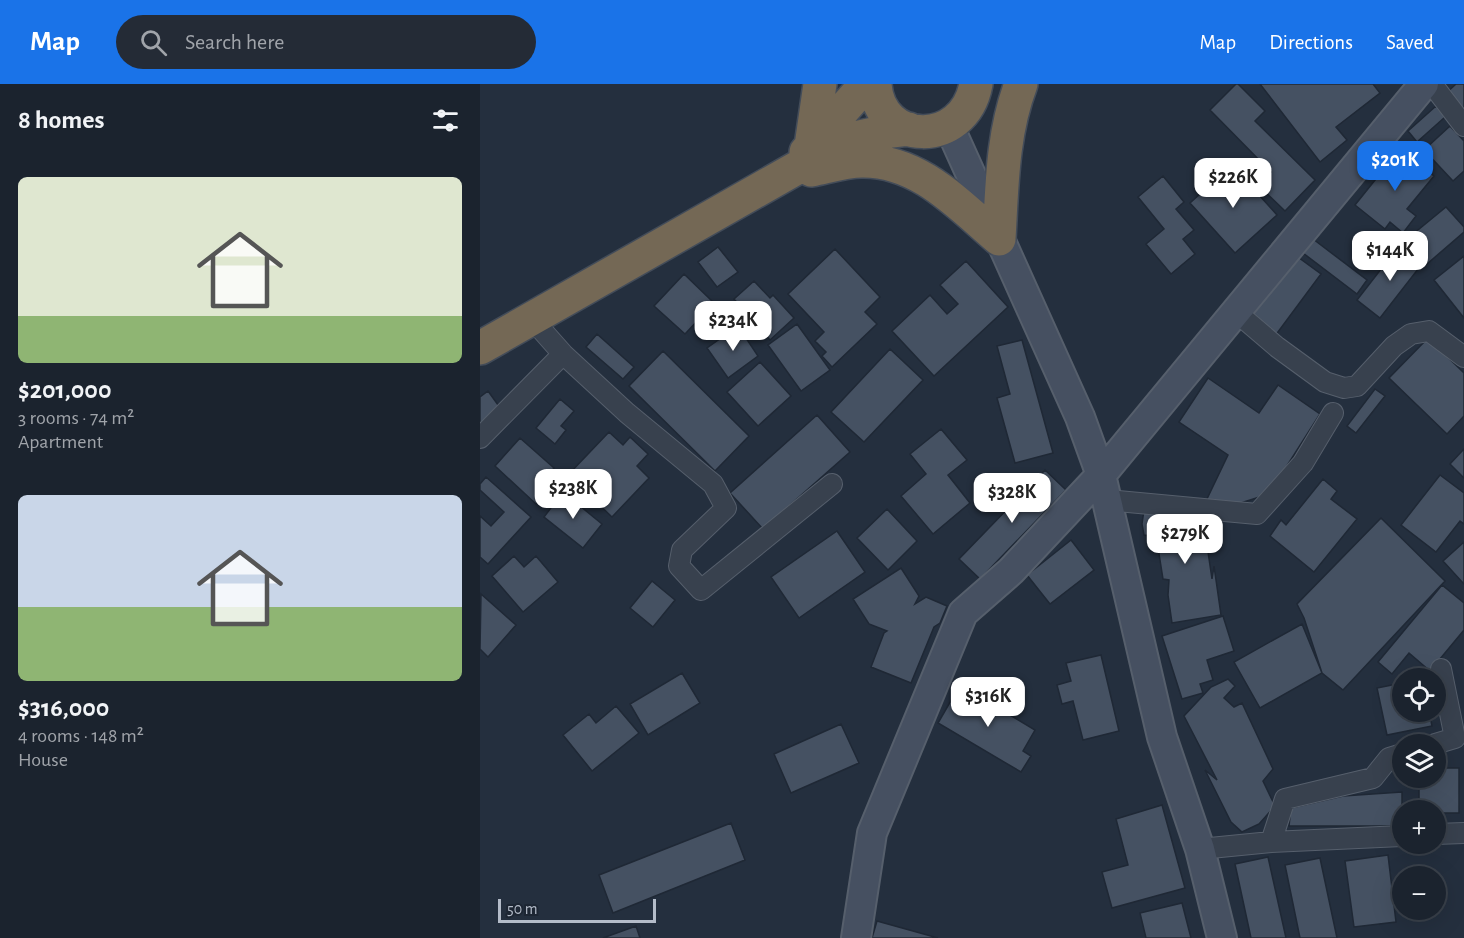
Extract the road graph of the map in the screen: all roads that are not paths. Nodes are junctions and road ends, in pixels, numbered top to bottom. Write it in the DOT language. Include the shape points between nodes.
graph roads {
  1 [pos="820,84"];
  2 [pos="867,84"];
  3 [pos="875,84"];
  4 [pos="1021,84"];
  5 [pos="1424,84"];
  6 [pos="1432,84"];
  7 [pos="977,88"];
  8 [pos="949,126"];
  9 [pos="1464,126"];
  10 [pos="909,129"];
  11 [pos="812,146"];
  12 [pos="786,174"];
  13 [pos="999,239"];
  14 [pos="1236,312"];
  15 [pos="532,319"];
  16 [pos="480,348"];
  17 [pos="563,354"];
  18 [pos="1464,357"];
  19 [pos="1333,413"];
  20 [pos="480,438"];
  21 [pos="832,484"];
  22 [pos="1104,487"];
  23 [pos="1446,694"];
  24 [pos="1446,741"];
  25 [pos="1392,757"];
  26 [pos="1464,833"];
  27 [pos="1446,834"];
  28 [pos="1392,836"];
  29 [pos="1271,842"];
  30 [pos="1200,849"];
  31 [pos="856,938"];
  32 [pos="1222,938"];
  1 -- 11 [label="highway"];
  2 -- 11 [label="highway"];
  3 -- 10 [label="highway" via="886,113"];
  4 -- 13 [label="highway" via="1006,139"];
  5 -- 14 [label="street"];
  6 -- 9 [label="street"];
  7 -- 8 [label="highway" via="968,108"];
  8 -- 10 [label="highway" via="929,132"];
  8 -- 13 [label="street"];
  10 -- 12 [label="highway" via="846,140"];
  11 -- 12 [label="highway"];
  12 -- 13 [label="highway" via="860,161 884,162 907,169 928,179"];
  12 -- 15 [label="highway"];
  13 -- 22 [label="street" via="1080,417"];
  14 -- 18 [label="street" via="1325,382 1344,388 1357,386 1411,334 1429,331"];
  14 -- 22 [label="street"];
  15 -- 16 [label="highway"];
  15 -- 17 [label="street"];
  17 -- 20 [label="street"];
  17 -- 21 [label="street" via="627,414 713,484 726,508 682,550 679,566 701,590"];
  19 -- 22 [label="street" via="1303,463 1257,514"];
  22 -- 30 [label="street" via="1162,737"];
  22 -- 31 [label="street" via="963,614 872,833"];
  23 -- 24 [label="street" via="1455,738"];
  25 -- 29 [label="street" via="1373,778 1285,799"];
  26 -- 27 [label="street"];
  28 -- 29 [label="street"];
  29 -- 30 [label="street"];
  30 -- 32 [label="street"];
}
